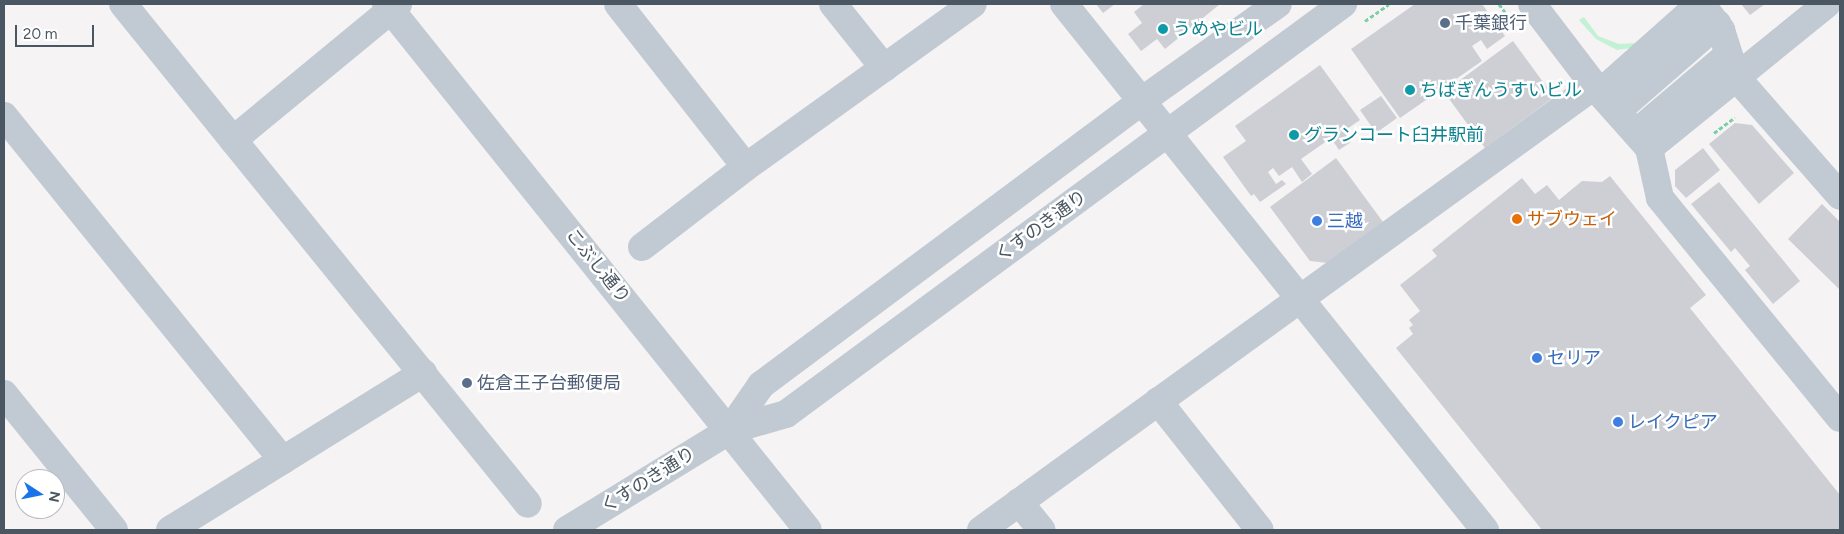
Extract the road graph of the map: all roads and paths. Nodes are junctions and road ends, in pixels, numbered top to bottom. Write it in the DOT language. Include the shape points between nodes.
graph roads {
  1 [pos="122,4"];
  2 [pos="618,4"];
  3 [pos="833,4"];
  4 [pos="973,4"];
  5 [pos="1064,4"];
  6 [pos="1278,4"];
  7 [pos="1343,4"];
  8 [pos="1389,4"];
  9 [pos="1532,4"];
  10 [pos="1827,4"];
  11 [pos="391,6"];
  12 [pos="1357,27"];
  13 [pos="1717,32"];
  14 [pos="1770,48"];
  15 [pos="884,68"];
  16 [pos="1604,96"];
  17 [pos="1140,102"];
  18 [pos="4,116"];
  19 [pos="1166,134"];
  20 [pos="233,140"];
  21 [pos="1642,140"];
  22 [pos="746,167"];
  23 [pos="1840,196"];
  24 [pos="642,248"];
  25 [pos="1302,300"];
  26 [pos="423,373"];
  27 [pos="4,394"];
  28 [pos="1158,402"];
  29 [pos="1840,418"];
  30 [pos="730,430"];
  31 [pos="283,460"];
  32 [pos="1019,502"];
  33 [pos="528,504"];
  34 [pos="114,530"];
  35 [pos="170,530"];
  36 [pos="567,530"];
  37 [pos="808,530"];
  38 [pos="981,530"];
  39 [pos="1042,530"];
  40 [pos="1260,530"];
  41 [pos="1485,530"];
  1 -- 20 [label="street"];
  2 -- 22 [label="street"];
  3 -- 15 [label="street"];
  4 -- 15 [label="street"];
  5 -- 17 [label="street"];
  6 -- 17 [label="street, くすのき通り"];
  7 -- 19 [label="street, くすのき通り"];
  8 -- 12 [label="path"];
  9 -- 16 [label="street"];
  10 -- 14 [label="street"];
  11 -- 20 [label="street"];
  11 -- 30 [label="street, こぶし通り"];
  13 -- 14 [label="street"];
  13 -- 14 [label="street" via="1739,46"];
  13 -- 16 [label="street"];
  13 -- 21 [label="street"];
  13 -- 23 [label="street"];
  15 -- 22 [label="street"];
  16 -- 21 [label="street"];
  16 -- 25 [label="street"];
  17 -- 19 [label="street"];
  17 -- 30 [label="street, くすのき通り" via="761,385"];
  18 -- 31 [label="street"];
  19 -- 25 [label="street"];
  19 -- 30 [label="street, くすのき通り" via="786,414"];
  20 -- 26 [label="street"];
  21 -- 29 [label="street" via="1660,198"];
  22 -- 24 [label="street"];
  25 -- 28 [label="street"];
  25 -- 41 [label="street"];
  26 -- 31 [label="street"];
  26 -- 33 [label="street"];
  27 -- 34 [label="street"];
  28 -- 32 [label="street"];
  28 -- 40 [label="street"];
  30 -- 36 [label="street, くすのき通り"];
  30 -- 37 [label="street, こぶし通り"];
  31 -- 35 [label="street"];
  32 -- 38 [label="street"];
  32 -- 39 [label="street"];
}
